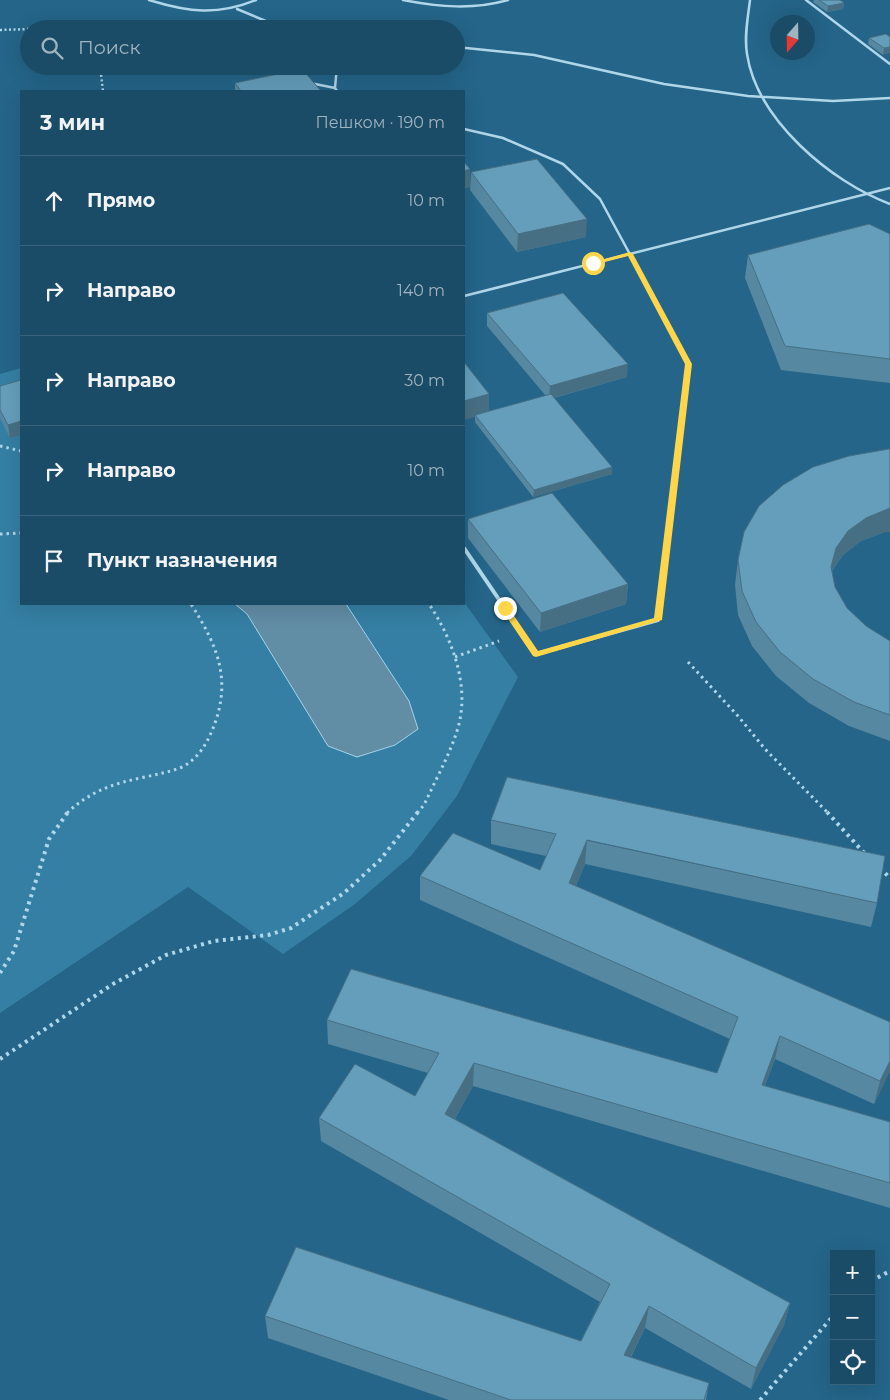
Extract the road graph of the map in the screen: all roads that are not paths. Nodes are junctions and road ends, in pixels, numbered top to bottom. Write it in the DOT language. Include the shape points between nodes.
graph roads {
  1 [pos="149,0"];
  2 [pos="256,0"];
  3 [pos="403,0"];
  4 [pos="508,0"];
  5 [pos="750,0"];
  6 [pos="806,0"];
  7 [pos="237,9"];
  8 [pos="263,20"];
  9 [pos="465,48"];
  10 [pos="890,64"];
  11 [pos="337,75"];
  12 [pos="309,82"];
  13 [pos="336,90"];
  14 [pos="764,98"];
  15 [pos="890,98"];
  16 [pos="465,128"];
  17 [pos="890,188"];
  18 [pos="865,194"];
  19 [pos="890,204"];
  20 [pos="630,254"];
  21 [pos="465,296"];
  22 [pos="465,549"];
  1 -- 7 [label="lane" via="197,10"];
  2 -- 7 [label="lane"];
  3 -- 4 [label="lane" via="458,7 498,4"];
  5 -- 14 [label="lane" via="748,55"];
  6 -- 10 [label="lane"];
  7 -- 8 [label="lane"];
  9 -- 14 [label="lane" via="506,50 664,84"];
  11 -- 13 [label="lane"];
  12 -- 13 [label="lane"];
  14 -- 15 [label="lane" via="820,102"];
  14 -- 18 [label="lane" via="779,122 800,144 829,171"];
  16 -- 20 [label="lane" via="503,138 564,164 600,199"];
  17 -- 18 [label="lane"];
  18 -- 19 [label="lane"];
  18 -- 20 [label="lane"];
  20 -- 21 [label="lane"];
  20 -- 22 [label="lane" via="689,364 658,620 536,654"];
}
